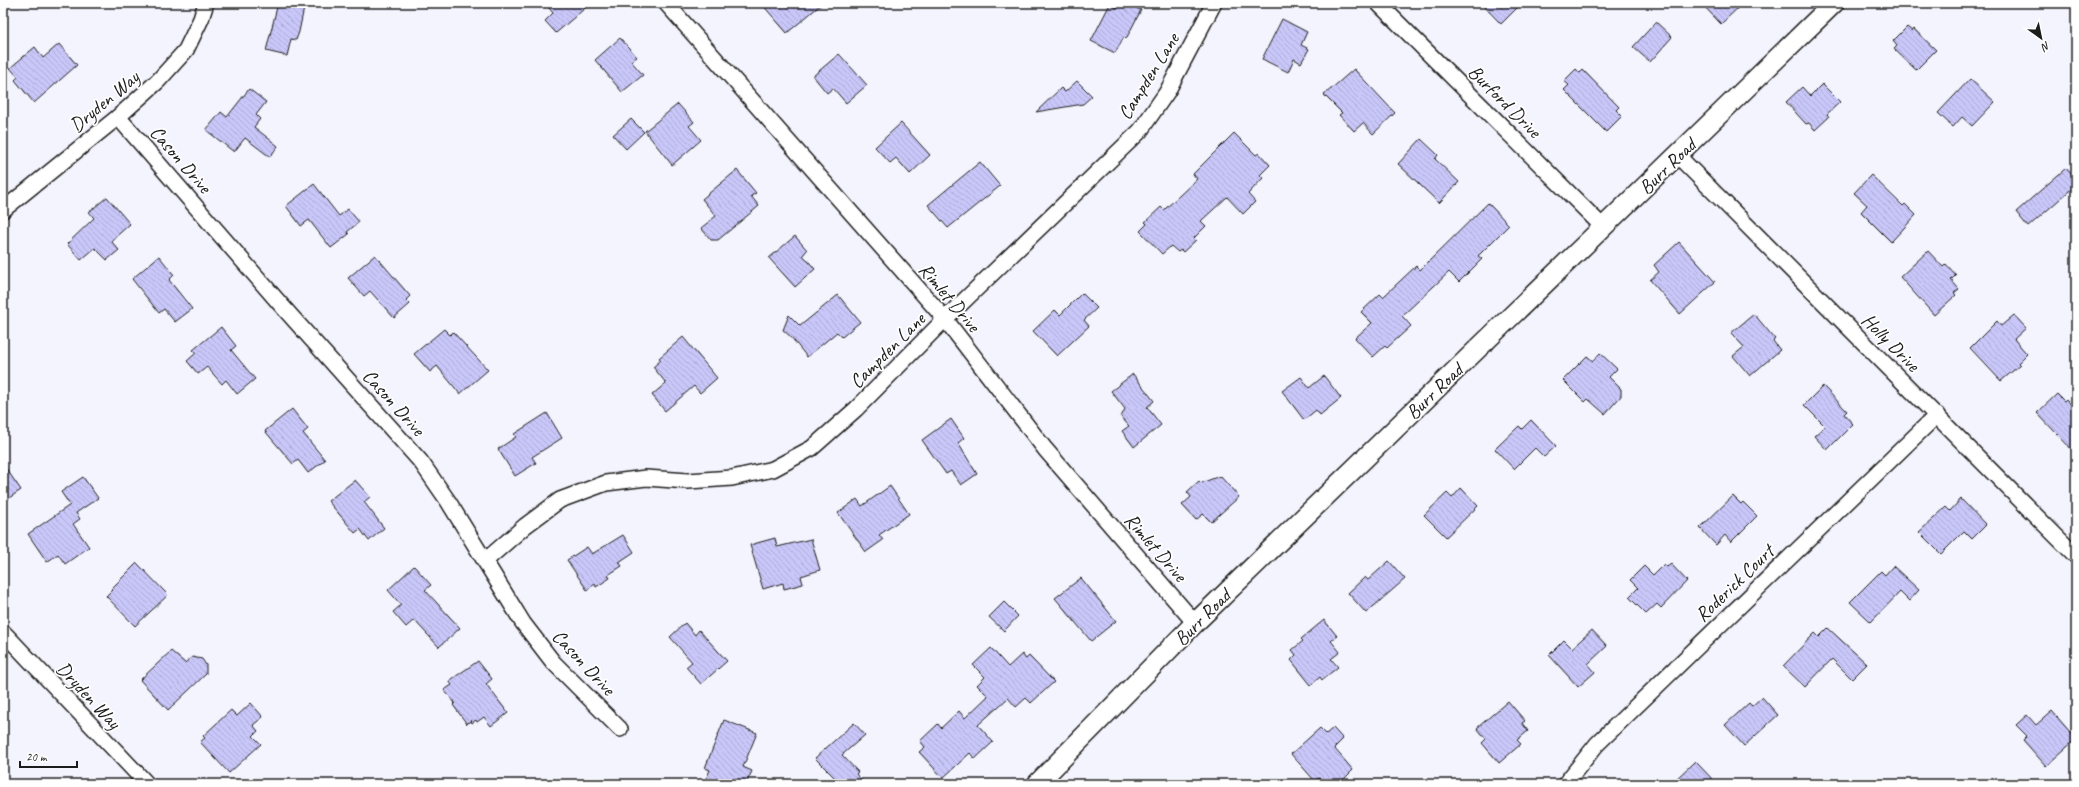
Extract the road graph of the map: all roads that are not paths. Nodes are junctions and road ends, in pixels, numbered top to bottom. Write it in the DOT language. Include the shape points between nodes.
graph roads {
  1 [pos="206,3"];
  2 [pos="666,3"];
  3 [pos="1214,3"];
  4 [pos="1378,3"];
  5 [pos="1834,3"];
  6 [pos="118,117"];
  7 [pos="1678,156"];
  8 [pos="3,210"];
  9 [pos="1603,227"];
  10 [pos="945,320"];
  11 [pos="1936,415"];
  12 [pos="2076,556"];
  13 [pos="485,561"];
  14 [pos="1195,623"];
  15 [pos="3,632"];
  16 [pos="620,729"];
  17 [pos="147,784"];
  18 [pos="1038,784"];
  19 [pos="1565,784"];
  1 -- 6 [label="street, Dryden Way" via="186,50 158,81"];
  2 -- 10 [label="street, Rimlet Drive"];
  3 -- 10 [label="street, Campden Lane" via="1167,92 1140,131"];
  4 -- 9 [label="street, Burford Drive"];
  5 -- 7 [label="street, Burr Road"];
  6 -- 8 [label="street, Dryden Way"];
  6 -- 13 [label="street, Cason Drive" via="421,462"];
  7 -- 9 [label="street, Burr Road"];
  7 -- 11 [label="street, Holly Drive"];
  9 -- 14 [label="street, Burr Road"];
  10 -- 13 [label="street, Campden Lane" via="856,409 812,448 773,470 732,478 688,481 646,478 606,482 560,500"];
  10 -- 14 [label="street, Rimlet Drive" via="1045,449"];
  11 -- 12 [label="street, Holly Drive"];
  11 -- 19 [label="street, Roderick Court" via="1597,744"];
  13 -- 16 [label="street, Cason Drive" via="523,623 553,662"];
  14 -- 18 [label="street, Burr Road"];
  15 -- 17 [label="street, Dryden Way"];
}
